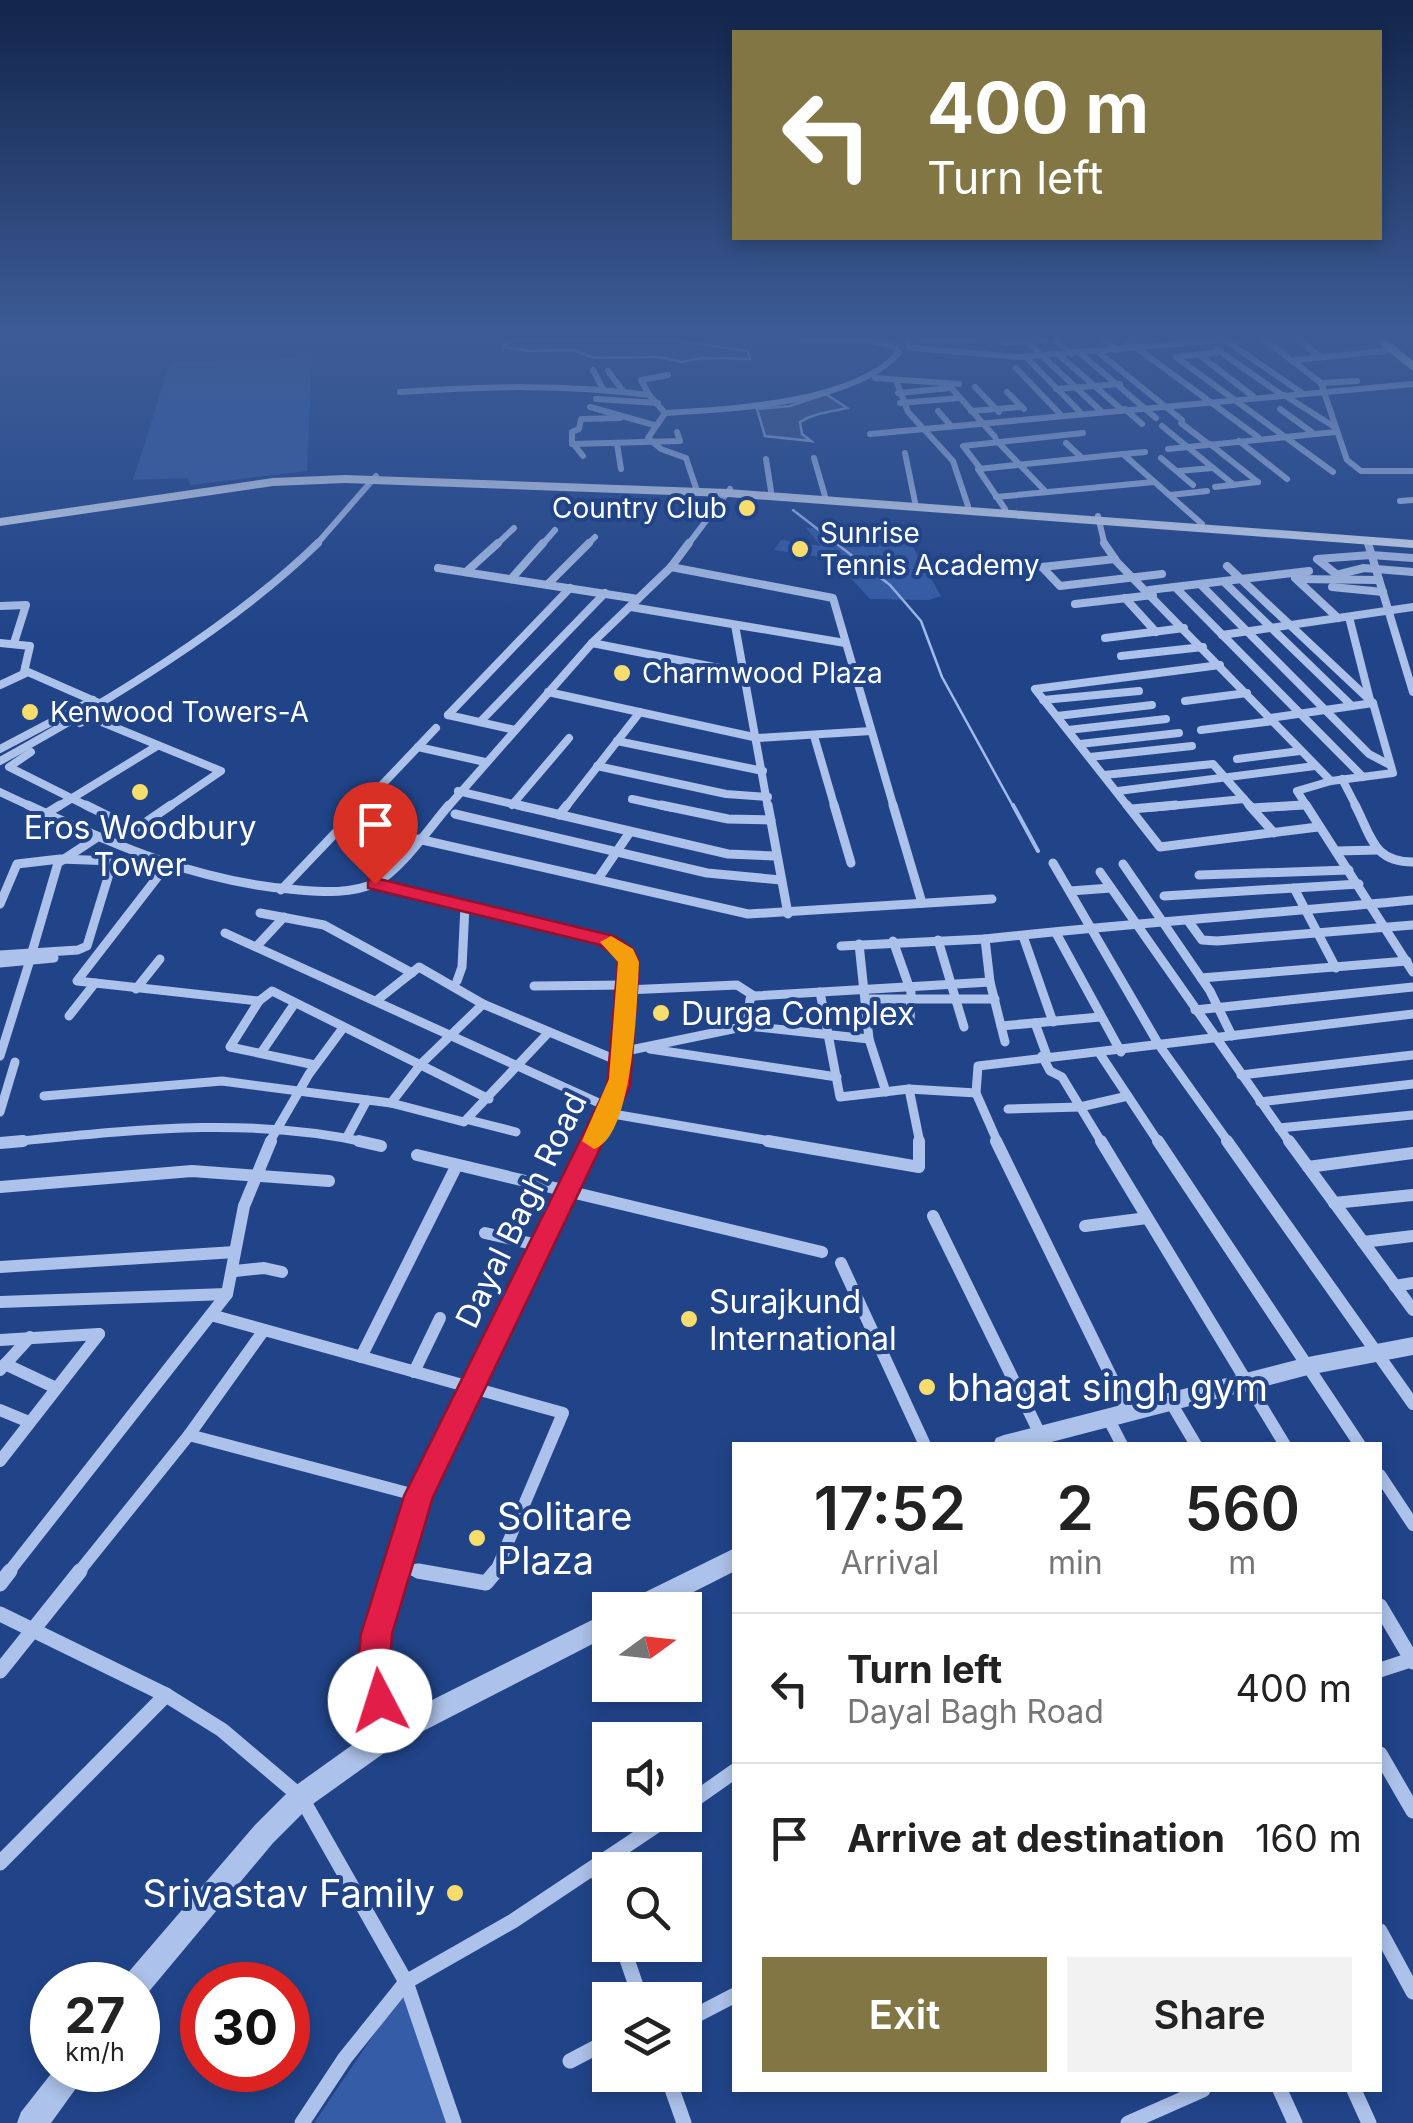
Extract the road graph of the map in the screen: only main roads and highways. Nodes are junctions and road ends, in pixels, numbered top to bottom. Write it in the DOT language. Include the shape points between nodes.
graph roads {
  1 [pos="729,491"];
  2 [pos="1099,518"];
  3 [pos="0,520"];
  4 [pos="1413,543"];
  1 -- 2 [label="main road"];
  1 -- 2 [label="main road"];
  1 -- 3 [label="main road" via="375,478 273,482"];
  2 -- 4 [label="main road"];
  2 -- 4 [label="main road" via="1369,548"];
}
